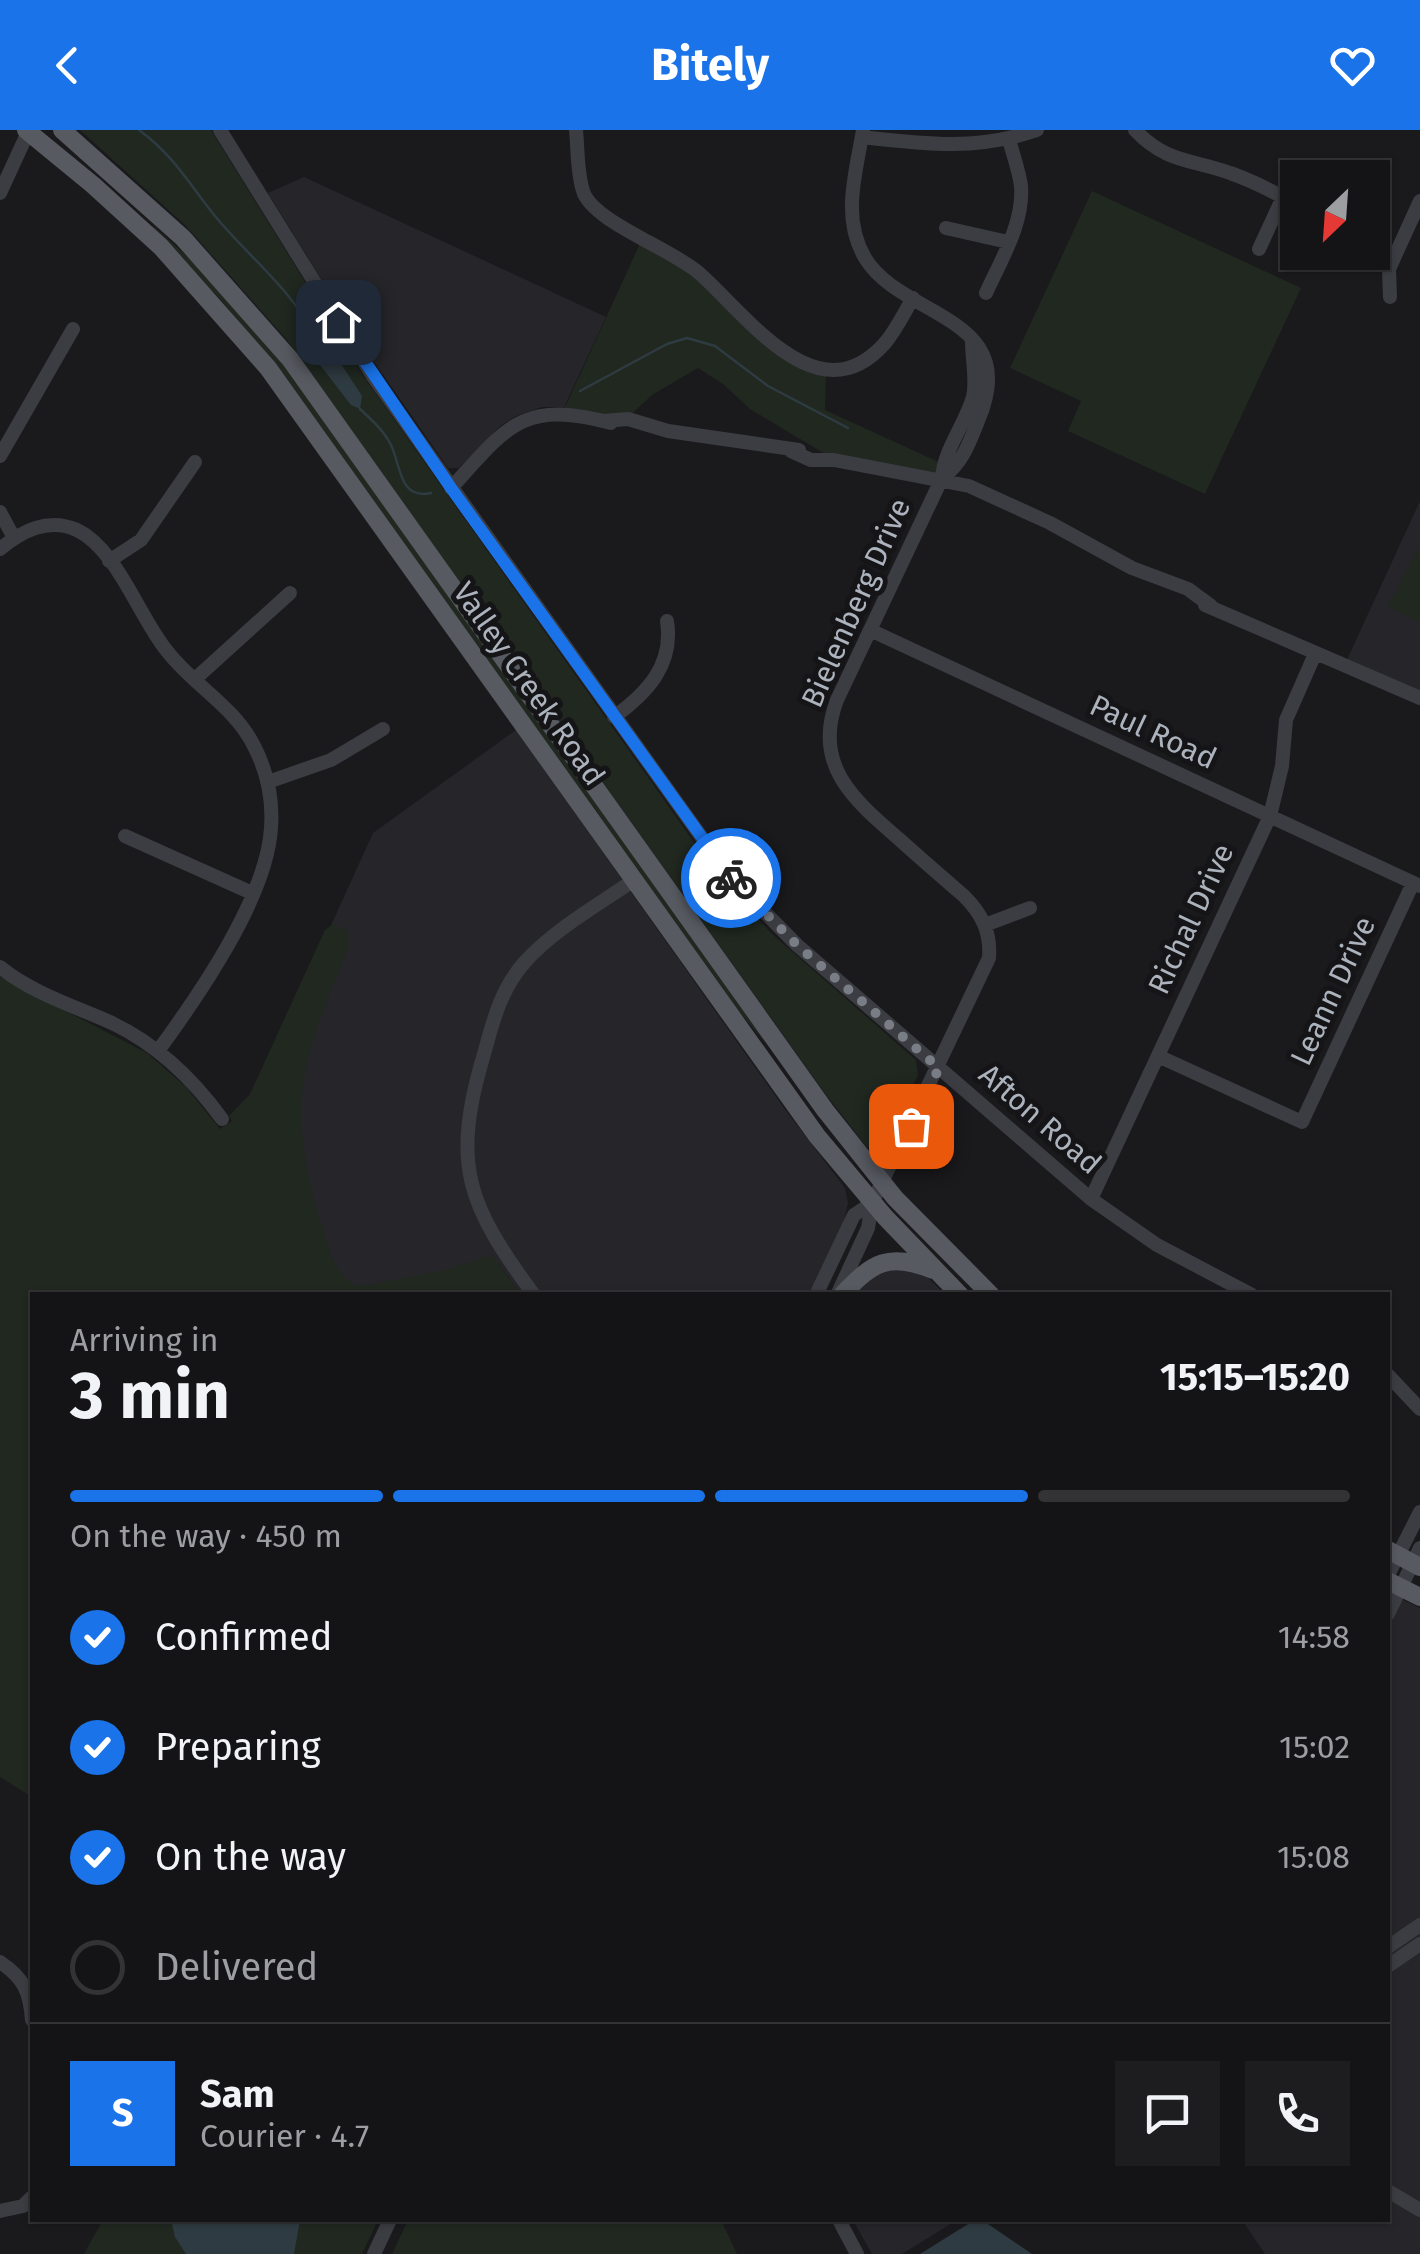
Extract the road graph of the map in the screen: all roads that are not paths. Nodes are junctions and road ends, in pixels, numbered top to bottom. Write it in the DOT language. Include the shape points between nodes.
graph roads {
  1 [pos="28,130"];
  2 [pos="62,130"];
  3 [pos="220,130"];
  4 [pos="576,130"];
  5 [pos="1037,130"];
  6 [pos="1135,130"];
  7 [pos="863,133"];
  8 [pos="1008,139"];
  9 [pos="0,193"];
  10 [pos="1420,200"];
  11 [pos="946,228"];
  12 [pos="1008,242"];
  13 [pos="1259,249"];
  14 [pos="986,293"];
  15 [pos="1390,297"];
  16 [pos="913,298"];
  17 [pos="73,330"];
  18 [pos="0,456"];
  19 [pos="195,462"];
  20 [pos="942,478"];
  21 [pos="451,488"];
  22 [pos="0,512"];
  23 [pos="14,538"];
  24 [pos="0,549"];
  25 [pos="110,562"];
  26 [pos="290,593"];
  27 [pos="668,621"];
  28 [pos="870,630"];
  29 [pos="1315,654"];
  30 [pos="195,680"];
  31 [pos="1420,698"];
  32 [pos="614,716"];
  33 [pos="382,729"];
  34 [pos="268,782"];
  35 [pos="1270,816"];
  36 [pos="124,836"];
  37 [pos="634,880"];
  38 [pos="1416,885"];
  39 [pos="252,893"];
  40 [pos="1030,908"];
  41 [pos="986,925"];
  42 [pos="0,967"];
  43 [pos="158,1051"];
  44 [pos="1158,1056"];
  45 [pos="939,1068"];
  46 [pos="222,1120"];
  47 [pos="882,1183"];
  48 [pos="1091,1199"];
  49 [pos="872,1203"];
  50 [pos="936,1271"];
  51 [pos="532,1292"];
  52 [pos="817,1292"];
  53 [pos="841,1292"];
  54 [pos="843,1292"];
  55 [pos="957,1292"];
  56 [pos="987,1292"];
  57 [pos="1246,1292"];
  58 [pos="1390,1377"];
  59 [pos="1420,1409"];
  60 [pos="1420,1512"];
  61 [pos="1408,1557"];
  62 [pos="1392,1581"];
  63 [pos="1420,1597"];
  64 [pos="1420,1925"];
  65 [pos="1420,1944"];
  66 [pos="1390,1946"];
  67 [pos="0,1962"];
  68 [pos="1390,1965"];
  69 [pos="30,1994"];
  70 [pos="1390,2192"];
  71 [pos="30,2198"];
  72 [pos="1420,2210"];
  73 [pos="0,2211"];
  74 [pos="389,2222"];
  75 [pos="840,2222"];
  76 [pos="374,2254"];
  77 [pos="858,2254"];
  1 -- 9 [label="street"];
  1 -- 37 [label="main road, Valley Creek Road" via="145,231 246,341"];
  2 -- 47 [label="main road, Valley Creek Road" via="175,230 290,359"];
  3 -- 21 [label="street, Afton Road"];
  4 -- 16 [label="street" via="583,192 594,209 679,256 802,364 837,368 870,356"];
  5 -- 8 [label="street"];
  6 -- 13 [label="street" via="1177,160 1283,196"];
  7 -- 8 [label="street" via="951,146"];
  7 -- 16 [label="street" via="852,186 858,239 879,274"];
  8 -- 12 [label="street" via="1021,192"];
  10 -- 15 [label="street" via="1389,269"];
  11 -- 12 [label="street"];
  12 -- 14 [label="street"];
  16 -- 20 [label="street, Bielenberg Drive" via="958,325 985,356 988,372 987,399 958,467"];
  17 -- 18 [label="street"];
  19 -- 25 [label="street" via="142,540"];
  20 -- 21 [label="street" via="557,414 527,418 498,438"];
  20 -- 28 [label="street, Bielenberg Drive"];
  20 -- 29 [label="street" via="1030,514 1184,598"];
  21 -- 32 [label="street, Afton Road"];
  22 -- 23 [label="street"];
  23 -- 24 [label="street"];
  23 -- 25 [label="street" via="45,525 70,528 90,538"];
  25 -- 30 [label="street" via="168,653"];
  26 -- 30 [label="street"];
  27 -- 32 [label="street" via="670,645 657,676"];
  28 -- 35 [label="street, Paul Road"];
  28 -- 41 [label="street, Bielenberg Drive" via="832,715 837,771 857,802 964,896"];
  29 -- 31 [label="street"];
  29 -- 35 [label="street, Richal Drive" via="1286,720"];
  30 -- 34 [label="street" via="243,727"];
  32 -- 45 [label="street, Afton Road" via="730,878"];
  33 -- 34 [label="street" via="332,760"];
  34 -- 39 [label="street" via="272,827"];
  35 -- 38 [label="street, Paul Road"];
  35 -- 44 [label="street, Richal Drive"];
  36 -- 39 [label="street"];
  37 -- 49 [label="main road, Valley Creek Road"];
  37 -- 51 [label="street" via="544,944 514,974 471,1099 471,1188 485,1224"];
  38 -- 44 [label="street, Leann Drive" via="1302,1122"];
  39 -- 43 [label="street" via="216,965"];
  40 -- 41 [label="street"];
  41 -- 45 [label="street" via="986,968"];
  42 -- 43 [label="street"];
  43 -- 46 [label="street"];
  44 -- 48 [label="street, Richal Drive"];
  45 -- 47 [label="street"];
  45 -- 48 [label="street, Afton Road"];
  47 -- 49 [label="street"];
  47 -- 56 [label="main road, Valley Creek Road"];
  48 -- 57 [label="street, Afton Road" via="1157,1245"];
  49 -- 50 [label="main road, Valley Creek Road"];
  49 -- 52 [label="street" via="854,1215"];
  49 -- 53 [label="street"];
  50 -- 54 [label="main road" via="886,1261"];
  50 -- 55 [label="main road, Valley Creek Road"];
  58 -- 59 [label="street"];
  60 -- 61 [label="street"];
  61 -- 62 [label="street"];
  62 -- 63 [label="main road"];
  64 -- 66 [label="street"];
  65 -- 68 [label="street"];
  67 -- 69 [label="street"];
  70 -- 72 [label="street"];
  71 -- 73 [label="street"];
  74 -- 76 [label="street"];
  75 -- 77 [label="street"];
}
